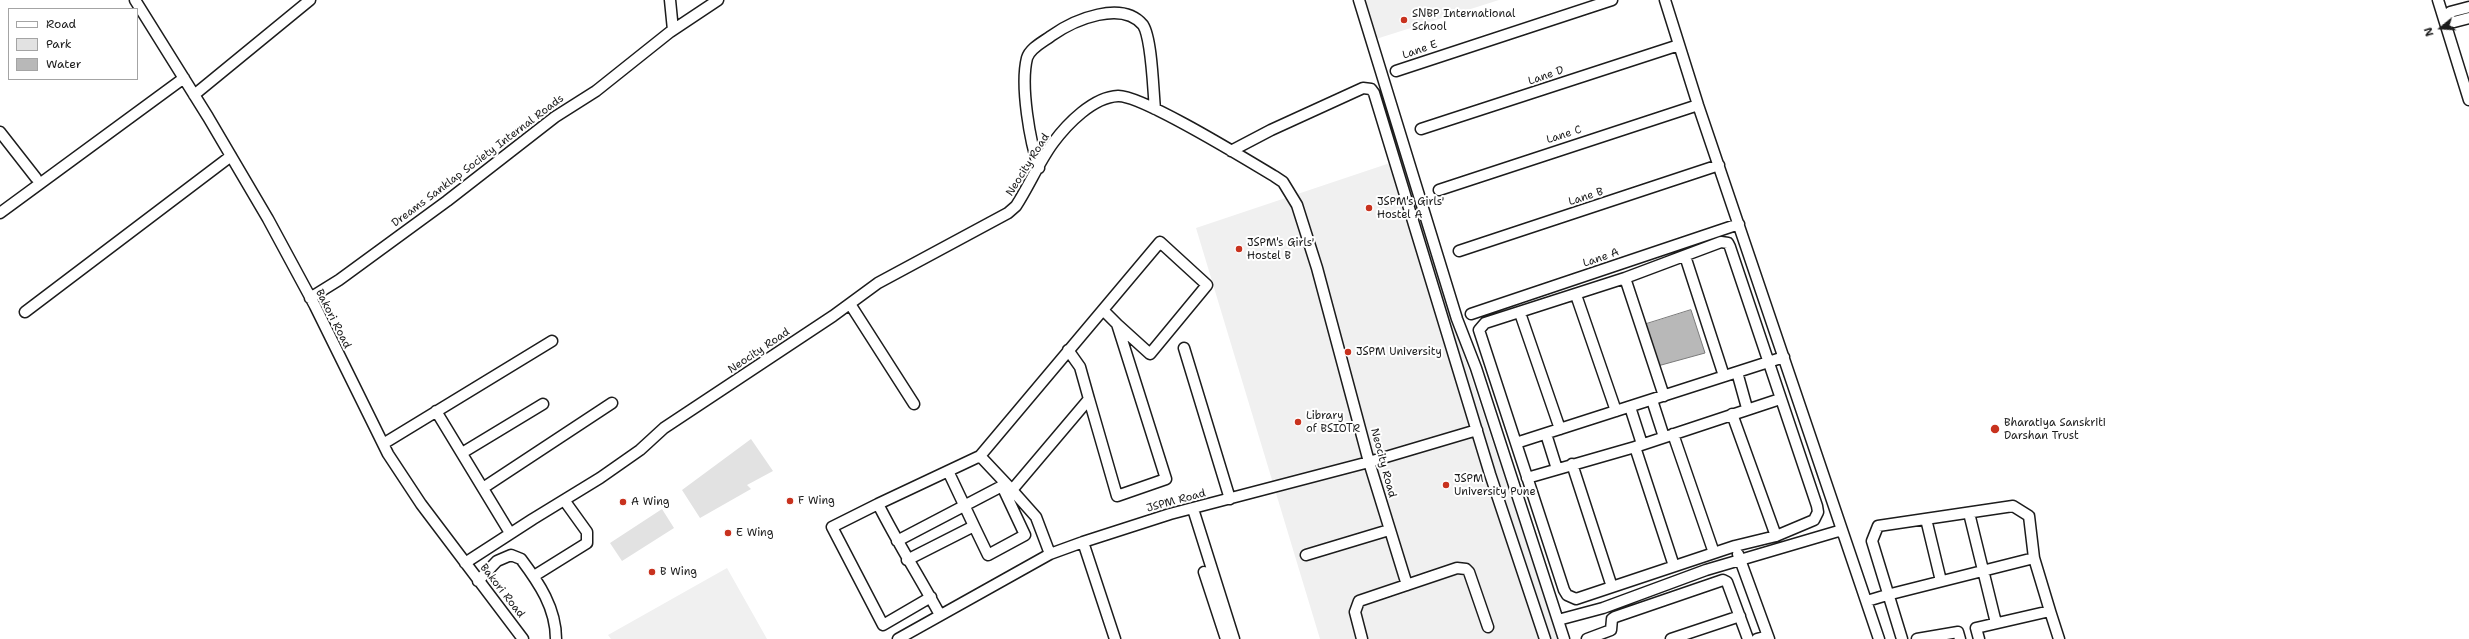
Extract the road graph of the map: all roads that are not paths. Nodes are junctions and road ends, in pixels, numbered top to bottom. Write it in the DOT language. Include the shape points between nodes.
graph roads {
  1 [pos="135,0"];
  2 [pos="310,0"];
  3 [pos="670,0"];
  4 [pos="718,0"];
  5 [pos="1358,0"];
  6 [pos="1612,0"];
  7 [pos="1665,0"];
  8 [pos="2438,0"];
  9 [pos="2469,7"];
  10 [pos="2469,18"];
  11 [pos="2446,19"];
  12 [pos="673,30"];
  13 [pos="1679,44"];
  14 [pos="1396,71"];
  15 [pos="182,75"];
  16 [pos="194,95"];
  17 [pos="2469,100"];
  18 [pos="1698,104"];
  19 [pos="1155,109"];
  20 [pos="1421,129"];
  21 [pos="0,132"];
  22 [pos="1231,151"];
  23 [pos="231,156"];
  24 [pos="1719,165"];
  25 [pos="1039,168"];
  26 [pos="36,178"];
  27 [pos="1439,190"];
  28 [pos="0,204"];
  29 [pos="0,213"];
  30 [pos="1739,224"];
  31 [pos="1459,251"];
  32 [pos="1685,256"];
  33 [pos="1625,278"];
  34 [pos="1576,295"];
  35 [pos="310,298"];
  36 [pos="850,304"];
  37 [pos="1103,310"];
  38 [pos="25,312"];
  39 [pos="1520,313"];
  40 [pos="1471,314"];
  41 [pos="1117,324"];
  42 [pos="552,341"];
  43 [pos="1184,348"];
  44 [pos="1068,350"];
  45 [pos="1784,357"];
  46 [pos="1768,362"];
  47 [pos="1737,372"];
  48 [pos="1724,376"];
  49 [pos="1664,396"];
  50 [pos="1780,398"];
  51 [pos="1089,399"];
  52 [pos="1652,400"];
  53 [pos="612,403"];
  54 [pos="542,404"];
  55 [pos="914,404"];
  56 [pos="1630,407"];
  57 [pos="1748,408"];
  58 [pos="436,411"];
  59 [pos="1616,411"];
  60 [pos="1732,414"];
  61 [pos="1560,429"];
  62 [pos="1477,430"];
  63 [pos="1546,434"];
  64 [pos="1668,435"];
  65 [pos="1516,443"];
  66 [pos="383,444"];
  67 [pos="1639,446"];
  68 [pos="462,453"];
  69 [pos="980,456"];
  70 [pos="1369,462"];
  71 [pos="1522,462"];
  72 [pos="1572,464"];
  73 [pos="1508,466"];
  74 [pos="1557,469"];
  75 [pos="948,471"];
  76 [pos="1527,478"];
  77 [pos="1007,487"];
  78 [pos="483,488"];
  79 [pos="1230,499"];
  80 [pos="564,500"];
  81 [pos="878,504"];
  82 [pos="965,506"];
  83 [pos="1193,509"];
  84 [pos="1968,513"];
  85 [pos="1926,519"];
  86 [pos="974,526"];
  87 [pos="1389,530"];
  88 [pos="1842,530"];
  89 [pos="510,533"];
  90 [pos="1776,536"];
  91 [pos="897,541"];
  92 [pos="1083,542"];
  93 [pos="1735,546"];
  94 [pos="1714,553"];
  95 [pos="1050,554"];
  96 [pos="1306,554"];
  97 [pos="2034,558"];
  98 [pos="907,560"];
  99 [pos="1740,560"];
  100 [pos="465,563"];
  101 [pos="1674,566"];
  102 [pos="1983,571"];
  103 [pos="1204,572"];
  104 [pos="534,576"];
  105 [pos="1642,577"];
  106 [pos="478,581"];
  107 [pos="1941,581"];
  108 [pos="1407,585"];
  109 [pos="1612,587"];
  110 [pos="1648,591"];
  111 [pos="1887,594"];
  112 [pos="931,597"];
  113 [pos="1866,601"];
  114 [pos="2050,611"];
  115 [pos="940,616"];
  116 [pos="1740,616"];
  117 [pos="1558,620"];
  118 [pos="1996,623"];
  119 [pos="1488,627"];
  120 [pos="1613,627"];
  121 [pos="1976,628"];
  122 [pos="1959,635"];
  123 [pos="1768,637"];
  124 [pos="523,639"];
  125 [pos="556,639"];
  126 [pos="898,639"];
  127 [pos="1115,639"];
  128 [pos="1226,639"];
  129 [pos="1234,639"];
  130 [pos="1362,639"];
  131 [pos="1546,639"];
  132 [pos="1564,639"];
  133 [pos="1587,639"];
  134 [pos="1617,639"];
  135 [pos="1671,639"];
  136 [pos="1748,639"];
  137 [pos="1757,639"];
  138 [pos="1879,639"];
  139 [pos="1902,639"];
  140 [pos="1917,639"];
  141 [pos="1979,639"];
  142 [pos="2058,639"];
  1 -- 15 [label="street, Bakori Road"];
  2 -- 16 [label="street"];
  3 -- 12 [label="street"];
  4 -- 12 [label="street, Dreams Sanklap Society Internal Roads"];
  5 -- 73 [label="street" via="1457,319"];
  6 -- 14 [label="street, Lane E"];
  7 -- 13 [label="street"];
  8 -- 11 [label="street"];
  9 -- 11 [label="street" via="2450,12"];
  10 -- 11 [label="street" via="2454,22"];
  11 -- 17 [label="street"];
  12 -- 35 [label="street, Dreams Sanklap Society Internal Roads" via="596,90 555,116 447,201 339,280"];
  13 -- 18 [label="street"];
  13 -- 20 [label="street, Lane D"];
  15 -- 16 [label="street, Bakori Road"];
  15 -- 26 [label="street"];
  15 -- 29 [label="street"];
  16 -- 23 [label="street, Bakori Road"];
  18 -- 24 [label="street"];
  18 -- 27 [label="street, Lane C"];
  19 -- 22 [label="street, Neocity Road"];
  19 -- 25 [label="street, Neocity Road" via="1127,96 1108,97 1096,102 1053,143"];
  19 -- 25 [label="street" via="1146,35 1139,18 1124,8 1116,7 1087,13 1034,48 1027,58 1028,131"];
  21 -- 26 [label="street"];
  22 -- 62 [label="street" via="1363,88 1374,93"];
  22 -- 70 [label="street, Neocity Road" via="1283,182 1297,204 1317,268"];
  23 -- 35 [label="street, Bakori Road"];
  23 -- 38 [label="street"];
  24 -- 30 [label="street"];
  24 -- 31 [label="street, Lane B"];
  25 -- 36 [label="street, Neocity Road" via="1016,206 1008,213 878,283"];
  26 -- 28 [label="street"];
  30 -- 40 [label="street, Lane A"];
  30 -- 45 [label="street"];
  32 -- 33 [label="street"];
  32 -- 46 [label="street" via="1721,242 1728,243"];
  32 -- 48 [label="street"];
  33 -- 34 [label="street"];
  33 -- 49 [label="street"];
  34 -- 39 [label="street"];
  34 -- 59 [label="street"];
  35 -- 66 [label="street, Bakori Road"];
  36 -- 55 [label="street"];
  36 -- 80 [label="street, Neocity Road" via="664,428 618,466"];
  37 -- 41 [label="street"];
  37 -- 41 [label="street" via="1160,242 1207,285 1150,354"];
  37 -- 44 [label="street"];
  39 -- 61 [label="street"];
  39 -- 65 [label="street" via="1485,323 1479,330"];
  41 -- 51 [label="street" via="1166,479 1117,496"];
  42 -- 58 [label="street"];
  43 -- 79 [label="street"];
  44 -- 51 [label="street" via="1080,367"];
  44 -- 69 [label="street"];
  45 -- 46 [label="street"];
  45 -- 88 [label="street"];
  46 -- 47 [label="street"];
  46 -- 50 [label="street"];
  47 -- 48 [label="street"];
  47 -- 57 [label="street"];
  48 -- 49 [label="street"];
  49 -- 52 [label="street"];
  50 -- 57 [label="street"];
  50 -- 90 [label="street" via="1818,512 1814,520"];
  51 -- 77 [label="street"];
  52 -- 56 [label="street"];
  52 -- 64 [label="street"];
  53 -- 78 [label="street"];
  54 -- 68 [label="street"];
  56 -- 59 [label="street"];
  56 -- 67 [label="street"];
  57 -- 60 [label="street"];
  58 -- 66 [label="street"];
  58 -- 68 [label="street"];
  59 -- 61 [label="street"];
  60 -- 64 [label="street"];
  60 -- 90 [label="street"];
  61 -- 63 [label="street"];
  62 -- 70 [label="street, JSPM Road"];
  62 -- 131 [label="street"];
  63 -- 65 [label="street"];
  63 -- 74 [label="street"];
  64 -- 67 [label="street"];
  64 -- 94 [label="street"];
  65 -- 71 [label="street"];
  66 -- 100 [label="street, Bakori Road" via="421,504"];
  67 -- 72 [label="street"];
  67 -- 101 [label="street"];
  68 -- 78 [label="street"];
  69 -- 75 [label="street"];
  69 -- 77 [label="street"];
  70 -- 79 [label="street, JSPM Road"];
  70 -- 87 [label="street, Neocity Road"];
  71 -- 73 [label="street"];
  71 -- 76 [label="street"];
  72 -- 74 [label="street"];
  72 -- 109 [label="street"];
  73 -- 117 [label="street"];
  74 -- 76 [label="street"];
  75 -- 81 [label="street"];
  75 -- 82 [label="street"];
  76 -- 109 [label="street" via="1567,595 1576,599"];
  77 -- 82 [label="street"];
  77 -- 86 [label="street" via="1025,535 988,554"];
  77 -- 95 [label="street" via="1036,517"];
  78 -- 89 [label="street"];
  79 -- 83 [label="street, JSPM Road"];
  80 -- 89 [label="street, Neocity Road"];
  80 -- 104 [label="street" via="587,532 587,543"];
  81 -- 91 [label="street"];
  81 -- 112 [label="street" via="832,527 883,625"];
  82 -- 86 [label="street"];
  82 -- 91 [label="street"];
  83 -- 92 [label="street, JSPM Road"];
  83 -- 129 [label="street"];
  84 -- 85 [label="street"];
  84 -- 97 [label="street" via="2013,506 2029,516"];
  84 -- 102 [label="street"];
  85 -- 107 [label="street"];
  85 -- 111 [label="street" via="1878,526 1872,541"];
  86 -- 98 [label="street"];
  87 -- 96 [label="street"];
  87 -- 108 [label="street, Neocity Road"];
  88 -- 99 [label="street"];
  88 -- 113 [label="street"];
  89 -- 100 [label="street, Neocity Road"];
  90 -- 93 [label="street"];
  91 -- 98 [label="street"];
  92 -- 95 [label="street, JSPM Road"];
  92 -- 127 [label="street"];
  93 -- 94 [label="street"];
  93 -- 99 [label="street"];
  94 -- 101 [label="street"];
  95 -- 115 [label="street, JSPM Road"];
  97 -- 102 [label="street"];
  97 -- 114 [label="street"];
  98 -- 112 [label="street"];
  99 -- 110 [label="street"];
  99 -- 123 [label="street"];
  100 -- 106 [label="street, Bakori Road"];
  101 -- 105 [label="street"];
  102 -- 107 [label="street"];
  102 -- 118 [label="street"];
  103 -- 128 [label="street"];
  104 -- 106 [label="street" via="521,558 511,555 497,562"];
  104 -- 125 [label="street" via="552,608"];
  105 -- 109 [label="street"];
  105 -- 110 [label="street"];
  106 -- 124 [label="street, Bakori Road"];
  107 -- 111 [label="street"];
  108 -- 119 [label="street" via="1457,568 1466,569"];
  108 -- 130 [label="street" via="1360,601 1356,605 1355,612"];
  110 -- 117 [label="street"];
  111 -- 113 [label="street"];
  111 -- 139 [label="street"];
  112 -- 115 [label="street"];
  113 -- 138 [label="street"];
  114 -- 118 [label="street"];
  114 -- 142 [label="street"];
  115 -- 126 [label="street, JSPM Road"];
  116 -- 120 [label="street" via="1727,582 1722,580 1615,617 1612,619"];
  116 -- 135 [label="street"];
  116 -- 136 [label="street"];
  117 -- 132 [label="street"];
  118 -- 121 [label="street"];
  120 -- 133 [label="street" via="1609,632"];
  120 -- 134 [label="street"];
  121 -- 122 [label="street"];
  121 -- 141 [label="street"];
  122 -- 140 [label="street"];
  123 -- 137 [label="street"];
}
